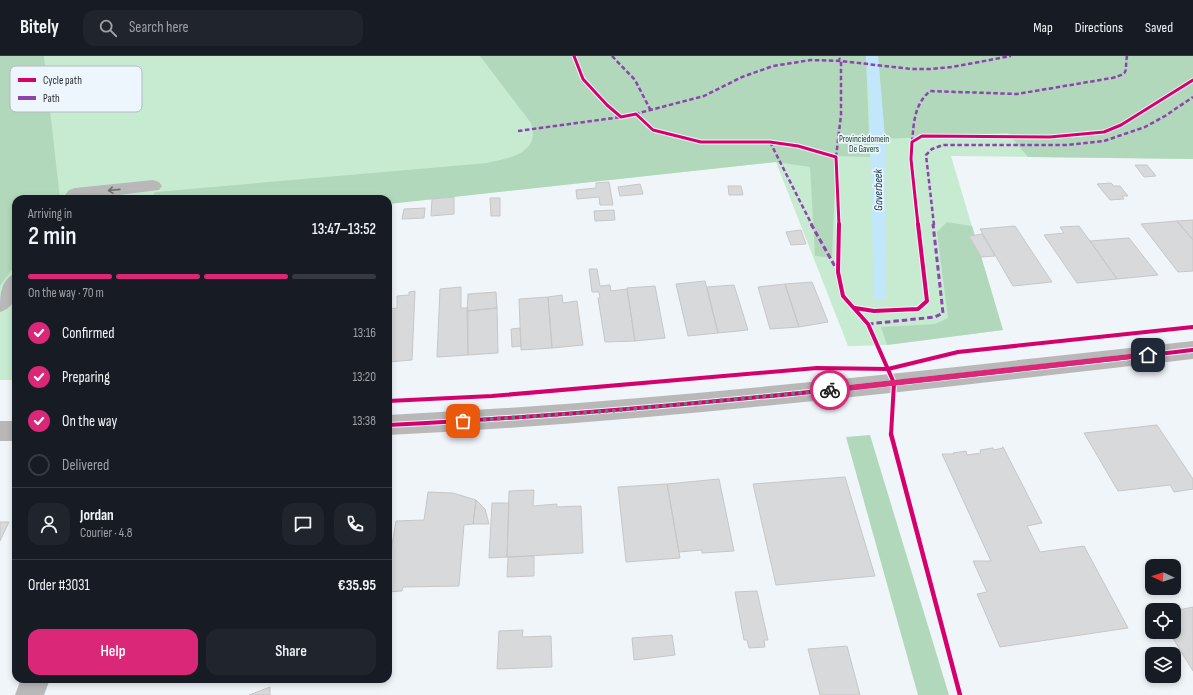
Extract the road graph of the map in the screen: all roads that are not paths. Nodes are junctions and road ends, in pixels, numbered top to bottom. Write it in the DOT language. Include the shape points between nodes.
graph roads {
  1 [pos="74,195"];
  2 [pos="148,195"];
  3 [pos="12,287"];
  4 [pos="0,304"];
  5 [pos="1193,350"];
  6 [pos="392,425"];
  7 [pos="0,431"];
  8 [pos="12,431"];
  9 [pos="34,683"];
  10 [pos="30,695"];
  2 -- 1 [label="street, one-way" via="153,186"];
  3 -- 4 [label="street"];
  5 -- 6 [label="street" via="825,391 625,410"];
  7 -- 8 [label="street"];
  9 -- 10 [label="street"];
}
